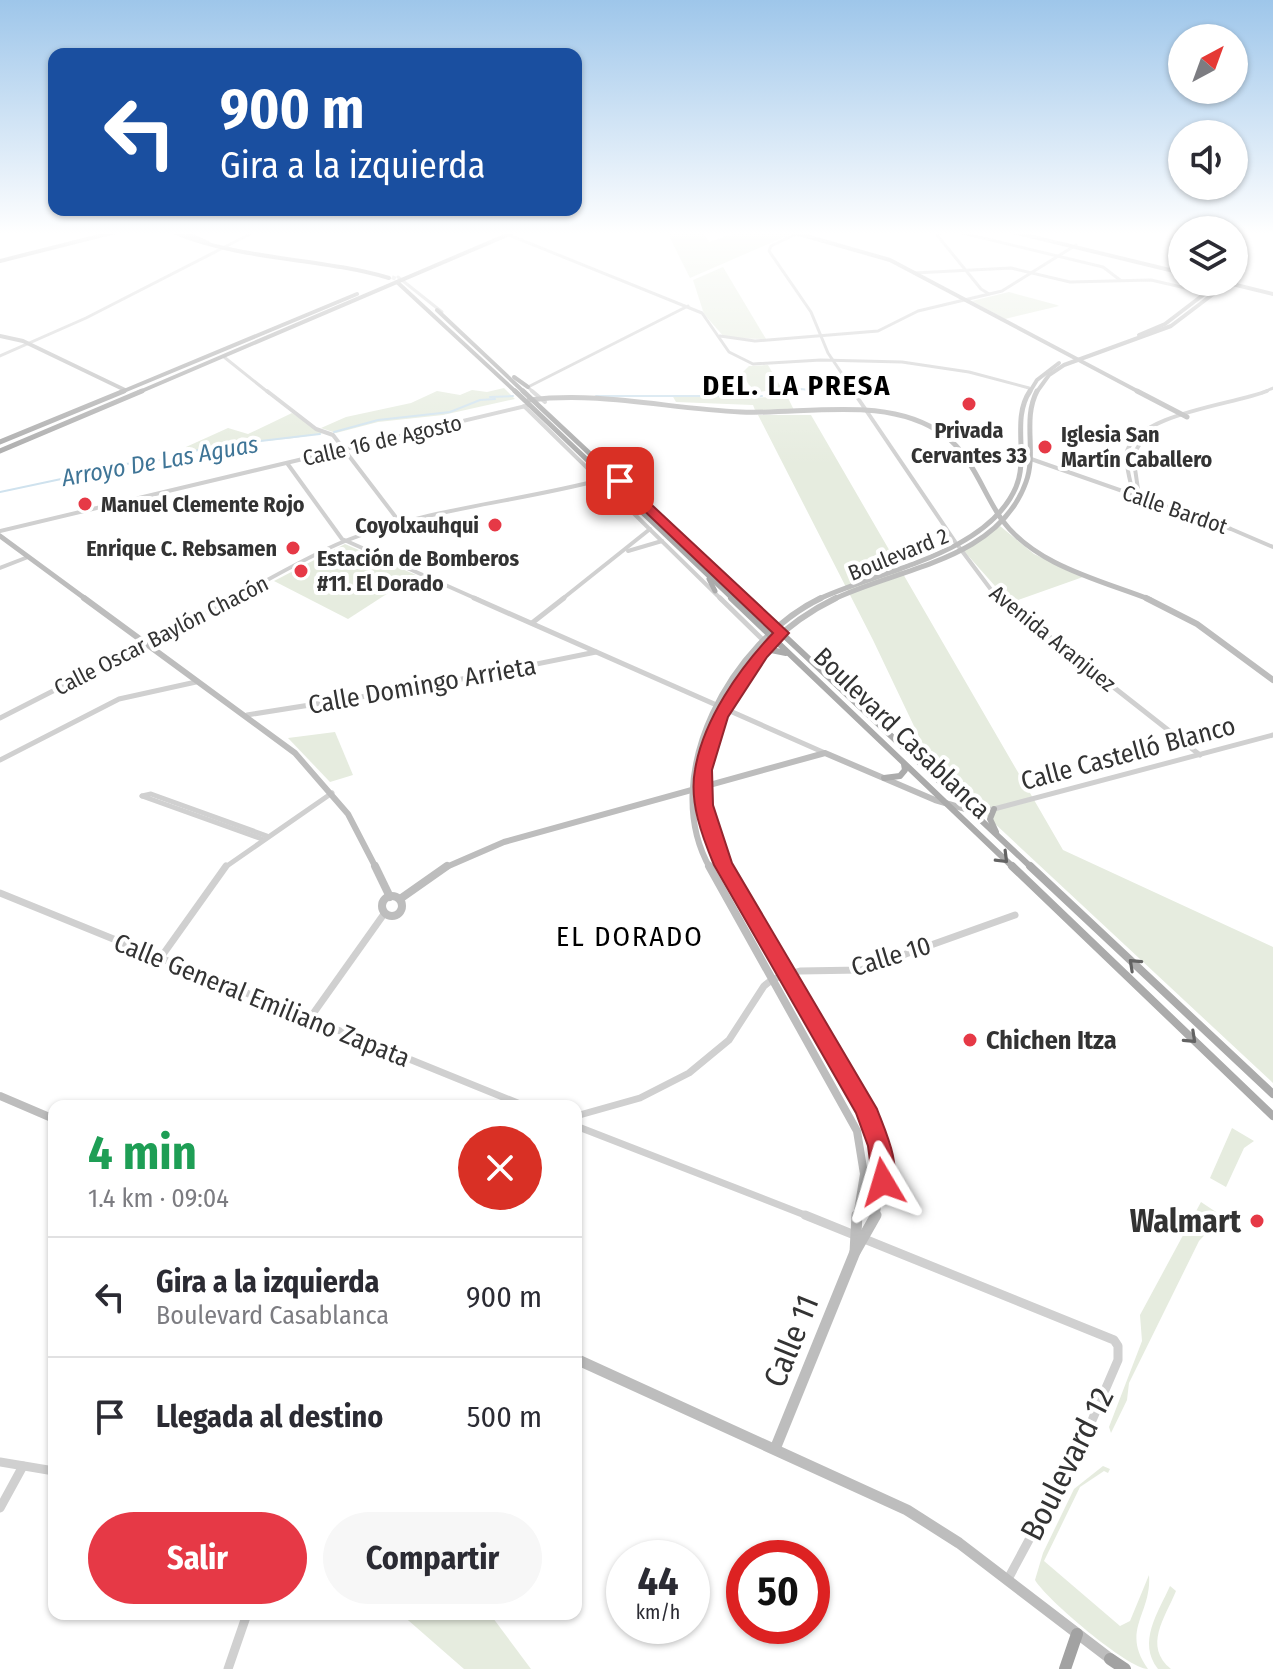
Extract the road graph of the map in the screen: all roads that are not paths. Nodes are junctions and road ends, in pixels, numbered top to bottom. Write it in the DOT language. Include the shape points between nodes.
graph roads {
  1 [pos="99,310"];
  2 [pos="323,310"];
  3 [pos="338,310"];
  4 [pos="427,310"];
  5 [pos="432,310"];
  6 [pos="432,310"];
  7 [pos="680,310"];
  8 [pos="696,310"];
  9 [pos="810,310"];
  10 [pos="929,310"];
  11 [pos="984,310"];
  12 [pos="1184,310"];
  13 [pos="1190,310"];
  14 [pos="444,320"];
  15 [pos="0,335"];
  16 [pos="720,336"];
  17 [pos="821,337"];
  18 [pos="31,343"];
  19 [pos="0,356"];
  20 [pos="224,357"];
  21 [pos="1074,358"];
  22 [pos="833,360"];
  23 [pos="192,363"];
  24 [pos="200,367"];
  25 [pos="175,370"];
  26 [pos="502,371"];
  27 [pos="175,378"];
  28 [pos="528,387"];
  29 [pos="1029,388"];
  30 [pos="125,390"];
  31 [pos="1273,390"];
  32 [pos="534,402"];
  33 [pos="866,412"];
  34 [pos="1186,417"];
  35 [pos="0,442"];
  36 [pos="343,449"];
  37 [pos="0,451"];
  38 [pos="1031,458"];
  39 [pos="287,463"];
  40 [pos="600,480"];
  41 [pos="987,494"];
  42 [pos="1135,494"];
  43 [pos="1010,497"];
  44 [pos="998,513"];
  45 [pos="1002,520"];
  46 [pos="401,524"];
  47 [pos="650,529"];
  48 [pos="0,533"];
  49 [pos="345,541"];
  50 [pos="662,541"];
  51 [pos="958,546"];
  52 [pos="1273,546"];
  53 [pos="625,552"];
  54 [pos="28,557"];
  55 [pos="0,568"];
  56 [pos="706,573"];
  57 [pos="715,591"];
  58 [pos="532,623"];
  59 [pos="775,632"];
  60 [pos="762,639"];
  61 [pos="144,644"];
  62 [pos="596,652"];
  63 [pos="762,654"];
  64 [pos="792,656"];
  65 [pos="184,673"];
  66 [pos="1273,680"];
  67 [pos="196,682"];
  68 [pos="168,687"];
  69 [pos="716,705"];
  70 [pos="725,709"];
  71 [pos="247,715"];
  72 [pos="0,718"];
  73 [pos="1273,735"];
  74 [pos="825,753"];
  75 [pos="1200,755"];
  76 [pos="0,760"];
  77 [pos="903,762"];
  78 [pos="884,778"];
  79 [pos="702,786"];
  80 [pos="690,790"];
  81 [pos="332,793"];
  82 [pos="946,804"];
  83 [pos="994,809"];
  84 [pos="969,810"];
  85 [pos="265,837"];
  86 [pos="1001,841"];
  87 [pos="0,893"];
  88 [pos="390,897"];
  89 [pos="400,899"];
  90 [pos="384,914"];
  91 [pos="1015,915"];
  92 [pos="159,960"];
  93 [pos="788,974"];
  94 [pos="773,979"];
  95 [pos="310,1018"];
  96 [pos="1273,1094"];
  97 [pos="0,1096"];
  98 [pos="510,1100"];
  99 [pos="582,1114"];
  100 [pos="48,1116"];
  101 [pos="1273,1116"];
  102 [pos="582,1128"];
  103 [pos="852,1234"];
  104 [pos="866,1240"];
  105 [pos="855,1252"];
  106 [pos="582,1362"];
  107 [pos="775,1449"];
  108 [pos="0,1462"];
  109 [pos="23,1466"];
  110 [pos="48,1470"];
  111 [pos="0,1508"];
  112 [pos="1008,1579"];
  113 [pos="245,1620"];
  114 [pos="1077,1634"];
  115 [pos="1110,1659"];
  116 [pos="228,1669"];
  117 [pos="1065,1669"];
  118 [pos="1124,1669"];
  1 -- 18 [label="street"];
  2 -- 23 [label="main road"];
  3 -- 20 [label="main road"];
  4 -- 14 [label="main road"];
  5 -- 14 [label="main road, Boulevard Casablanca"];
  6 -- 14 [label="street"];
  7 -- 28 [label="street"];
  8 -- 16 [label="street"];
  9 -- 17 [label="street, Avenida Aranjuez"];
  10 -- 17 [label="street" via="882,332"];
  11 -- 21 [label="main road"];
  12 -- 21 [label="main road, Boulevard 2" via="1165,324"];
  13 -- 21 [label="main road, Boulevard 2" via="1167,328"];
  14 -- 26 [label="main road, Boulevard Casablanca"];
  14 -- 32 [label="main road, Boulevard Casablanca"];
  15 -- 18 [label="main road"];
  16 -- 17 [label="street" via="742,341"];
  16 -- 22 [label="street" via="729,352 753,364"];
  17 -- 22 [label="street, Avenida Aranjuez"];
  18 -- 19 [label="street"];
  18 -- 30 [label="main road"];
  20 -- 24 [label="main road"];
  20 -- 36 [label="street" via="316,429 333,435"];
  21 -- 29 [label="main road, Boulevard 2" via="1041,375"];
  21 -- 34 [label="main road"];
  21 -- 38 [label="main road, Boulevard 2" via="1034,394"];
  22 -- 29 [label="street" via="932,366"];
  22 -- 33 [label="street, Avenida Aranjuez"];
  23 -- 24 [label="main road" via="187,368"];
  23 -- 25 [label="main road"];
  24 -- 27 [label="main road"];
  25 -- 27 [label="main road" via="182,372"];
  25 -- 30 [label="main road"];
  26 -- 28 [label="main road"];
  26 -- 32 [label="main road, Boulevard Casablanca"];
  27 -- 37 [label="main road"];
  28 -- 32 [label="street"];
  29 -- 43 [label="main road, Boulevard 2" via="1021,411 1022,468"];
  30 -- 35 [label="main road"];
  31 -- 34 [label="street"];
  32 -- 33 [label="main road" via="621,400 758,412"];
  32 -- 36 [label="street, Calle 16 de Agosto"];
  32 -- 40 [label="street"];
  32 -- 56 [label="main road, Boulevard Casablanca"];
  32 -- 59 [label="main road, Boulevard Casablanca"];
  33 -- 41 [label="main road" via="944,435"];
  33 -- 51 [label="street, Avenida Aranjuez"];
  34 -- 42 [label="street" via="1136,443 1131,456"];
  36 -- 39 [label="street, Calle 16 de Agosto"];
  36 -- 46 [label="street"];
  38 -- 42 [label="street, Calle Bardot"];
  38 -- 45 [label="main road, Boulevard 2" via="1023,488"];
  39 -- 48 [label="street, Calle 16 de Agosto"];
  39 -- 49 [label="street"];
  40 -- 46 [label="street, Calle Oscar Baylón Chacón"];
  40 -- 47 [label="street"];
  41 -- 43 [label="main road"];
  41 -- 44 [label="main road"];
  42 -- 52 [label="street, Calle Bardot"];
  43 -- 44 [label="main road, Boulevard 2"];
  44 -- 45 [label="main road"];
  44 -- 51 [label="main road, Boulevard 2"];
  45 -- 51 [label="main road, Boulevard 2"];
  45 -- 66 [label="main road" via="1052,560 1190,619"];
  46 -- 49 [label="street, Calle Oscar Baylón Chacón"];
  47 -- 50 [label="street"];
  47 -- 53 [label="street"];
  48 -- 54 [label="main road"];
  49 -- 58 [label="street"];
  49 -- 61 [label="street, Calle Oscar Baylón Chacón"];
  50 -- 53 [label="street"];
  50 -- 57 [label="street"];
  51 -- 59 [label="main road, Boulevard 2" via="923,568 830,601"];
  51 -- 75 [label="street, Avenida Aranjuez" via="1009,608"];
  53 -- 58 [label="street"];
  54 -- 55 [label="street"];
  54 -- 61 [label="main road"];
  56 -- 57 [label="main road"];
  56 -- 59 [label="main road, Boulevard Casablanca"];
  57 -- 60 [label="street"];
  58 -- 62 [label="street"];
  59 -- 60 [label="main road"];
  59 -- 63 [label="main road"];
  59 -- 64 [label="main road, Boulevard Casablanca"];
  59 -- 84 [label="main road, Boulevard Casablanca"];
  60 -- 69 [label="main road"];
  61 -- 65 [label="main road"];
  61 -- 72 [label="street, Calle Oscar Baylón Chacón"];
  62 -- 69 [label="street"];
  62 -- 71 [label="street, Calle Domingo Arrieta"];
  63 -- 64 [label="main road" via="777,650"];
  63 -- 70 [label="main road"];
  64 -- 77 [label="main road, Boulevard Casablanca"];
  65 -- 67 [label="main road"];
  65 -- 68 [label="street"];
  67 -- 68 [label="street"];
  67 -- 71 [label="main road"];
  68 -- 76 [label="street" via="111,703"];
  69 -- 70 [label="street"];
  69 -- 80 [label="main road" via="695,755"];
  70 -- 74 [label="street"];
  70 -- 79 [label="main road" via="708,750"];
  71 -- 81 [label="main road" via="295,753"];
  73 -- 75 [label="street, Calle Castelló Blanco"];
  74 -- 78 [label="main road, Calle Castelló Blanco"];
  74 -- 79 [label="main road"];
  75 -- 83 [label="street, Calle Castelló Blanco"];
  77 -- 78 [label="main road" via="900,776"];
  77 -- 82 [label="main road, Boulevard Casablanca"];
  78 -- 82 [label="main road, Calle Castelló Blanco"];
  79 -- 80 [label="main road"];
  79 -- 93 [label="main road" via="707,821 723,865"];
  80 -- 89 [label="main road" via="486,848 446,867"];
  80 -- 94 [label="main road" via="692,822 705,860"];
  81 -- 85 [label="street"];
  81 -- 88 [label="main road" via="356,827"];
  82 -- 84 [label="main road, Calle Castelló Blanco"];
  82 -- 101 [label="main road, Boulevard Casablanca, one-way"];
  83 -- 84 [label="street, Calle Castelló Blanco"];
  83 -- 86 [label="main road" via="990,819"];
  84 -- 86 [label="main road, Boulevard Casablanca"];
  85 -- 85 [label="street" via="151,794 142,796"];
  85 -- 92 [label="street" via="218,874"];
  96 -- 86 [label="main road, Boulevard Casablanca, one-way"];
  87 -- 92 [label="street, Calle General Emiliano Zapata"];
  88 -- 89 [label="main road"];
  88 -- 90 [label="main road" via="380,906"];
  89 -- 90 [label="main road" via="402,910"];
  90 -- 95 [label="street"];
  91 -- 93 [label="street, Calle 10" via="861,970"];
  92 -- 95 [label="street, Calle General Emiliano Zapata"];
  93 -- 94 [label="street, Calle 10"];
  93 -- 104 [label="main road" via="874,1127 883,1182"];
  94 -- 99 [label="street" via="729,1040 689,1073 640,1098"];
  94 -- 103 [label="main road" via="857,1131 863,1187"];
  95 -- 98 [label="street, Calle General Emiliano Zapata"];
  97 -- 100 [label="main road"];
  102 -- 103 [label="street"];
  103 -- 104 [label="street"];
  103 -- 105 [label="main road"];
  104 -- 105 [label="main road, Calle 11"];
  104 -- 112 [label="street, Boulevard 12" via="1104,1333 1118,1346 1118,1360 1087,1432"];
  105 -- 107 [label="main road, Calle 11"];
  106 -- 107 [label="main road"];
  107 -- 112 [label="main road" via="907,1510"];
  108 -- 109 [label="street"];
  109 -- 110 [label="street"];
  109 -- 111 [label="street"];
  112 -- 114 [label="main road"];
  113 -- 116 [label="street"];
  114 -- 115 [label="main road"];
  114 -- 117 [label="highway"];
  115 -- 118 [label="highway"];
}
